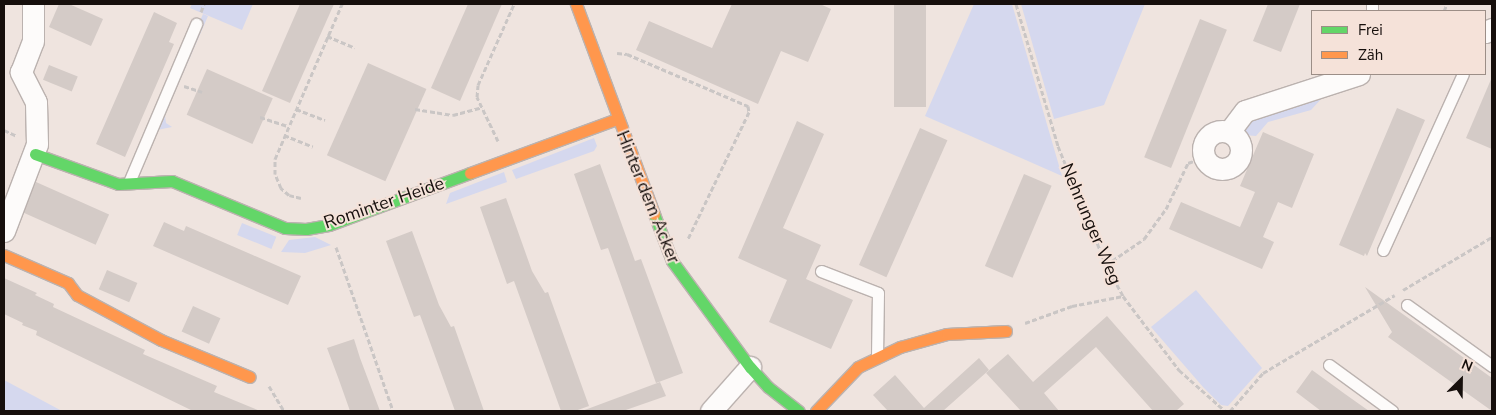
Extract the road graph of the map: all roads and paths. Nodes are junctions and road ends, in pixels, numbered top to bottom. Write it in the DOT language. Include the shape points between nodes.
graph roads {
  1 [pos="33,4"];
  2 [pos="342,4"];
  3 [pos="514,4"];
  4 [pos="576,4"];
  5 [pos="1016,4"];
  6 [pos="196,24"];
  7 [pos="327,36"];
  8 [pos="355,48"];
  9 [pos="592,50"];
  10 [pos="1356,75"];
  11 [pos="1463,75"];
  12 [pos="482,107"];
  13 [pos="296,109"];
  14 [pos="415,109"];
  15 [pos="260,117"];
  16 [pos="617,119"];
  17 [pos="325,120"];
  18 [pos="288,126"];
  19 [pos="1229,132"];
  20 [pos="284,135"];
  21 [pos="313,147"];
  22 [pos="35,154"];
  23 [pos="1205,157"];
  24 [pos="506,160"];
  25 [pos="128,184"];
  26 [pos="301,198"];
  27 [pos="329,225"];
  28 [pos="4,231"];
  29 [pos="1492,237"];
  30 [pos="1383,250"];
  31 [pos="4,255"];
  32 [pos="672,261"];
  33 [pos="1106,265"];
  34 [pos="821,271"];
  35 [pos="1123,296"];
  36 [pos="1407,305"];
  37 [pos="1006,330"];
  38 [pos="877,358"];
  39 [pos="1329,364"];
  40 [pos="750,366"];
  41 [pos="1492,366"];
  42 [pos="250,377"];
  43 [pos="284,411"];
  44 [pos="393,411"];
  45 [pos="711,411"];
  46 [pos="799,411"];
  47 [pos="816,411"];
  48 [pos="1225,411"];
  49 [pos="1230,411"];
  50 [pos="1392,411"];
  1 -- 22 [label="street" via="33,41 21,72 36,102"];
  2 -- 7 [label="path"];
  3 -- 12 [label="path" via="478,84 477,97"];
  4 -- 9 [label="street, Hinter dem Acker"];
  5 -- 33 [label="path, Nehrunger Weg" via="1058,146"];
  6 -- 25 [label="lane"];
  7 -- 8 [label="path"];
  7 -- 13 [label="path"];
  9 -- 16 [label="street, Hinter dem Acker"];
  9 -- 32 [label="path" via="627,54 748,106 749,112 697,227"];
  10 -- 19 [label="street" via="1245,111"];
  11 -- 30 [label="lane"];
  12 -- 14 [label="path" via="453,115"];
  12 -- 24 [label="path"];
  13 -- 17 [label="path"];
  13 -- 18 [label="path"];
  15 -- 18 [label="path"];
  16 -- 24 [label="street, Rominter Heide"];
  16 -- 32 [label="street, Hinter dem Acker"];
  18 -- 20 [label="path"];
  19 -- 23 [label="street" via="1209,137 1203,150"];
  19 -- 23 [label="street" via="1235,136 1241,150 1236,163 1222,169"];
  20 -- 21 [label="path"];
  20 -- 26 [label="path" via="275,160 275,174 281,188 289,195"];
  22 -- 25 [label="street, Rominter Heide" via="118,184"];
  22 -- 28 [label="street"];
  23 -- 33 [label="path" via="1188,163 1166,209 1144,239"];
  24 -- 27 [label="street, Rominter Heide"];
  25 -- 27 [label="street, Rominter Heide" via="172,181 285,228"];
  27 -- 44 [label="path"];
  29 -- 49 [label="path" via="1288,356 1263,373"];
  31 -- 42 [label="street" via="68,283 77,295 161,340"];
  32 -- 40 [label="street, Hinter dem Acker"];
  33 -- 35 [label="path, Nehrunger Weg"];
  34 -- 38 [label="lane" via="878,293"];
  35 -- 37 [label="path" via="1072,306"];
  35 -- 48 [label="path, Nehrunger Weg" via="1179,370"];
  36 -- 41 [label="lane"];
  37 -- 38 [label="street" via="947,334 900,347"];
  38 -- 47 [label="street" via="858,367"];
  39 -- 50 [label="lane"];
  40 -- 45 [label="street"];
  40 -- 46 [label="street, Hinter dem Acker" via="768,387"];
  42 -- 43 [label="path" via="271,387"];
}
